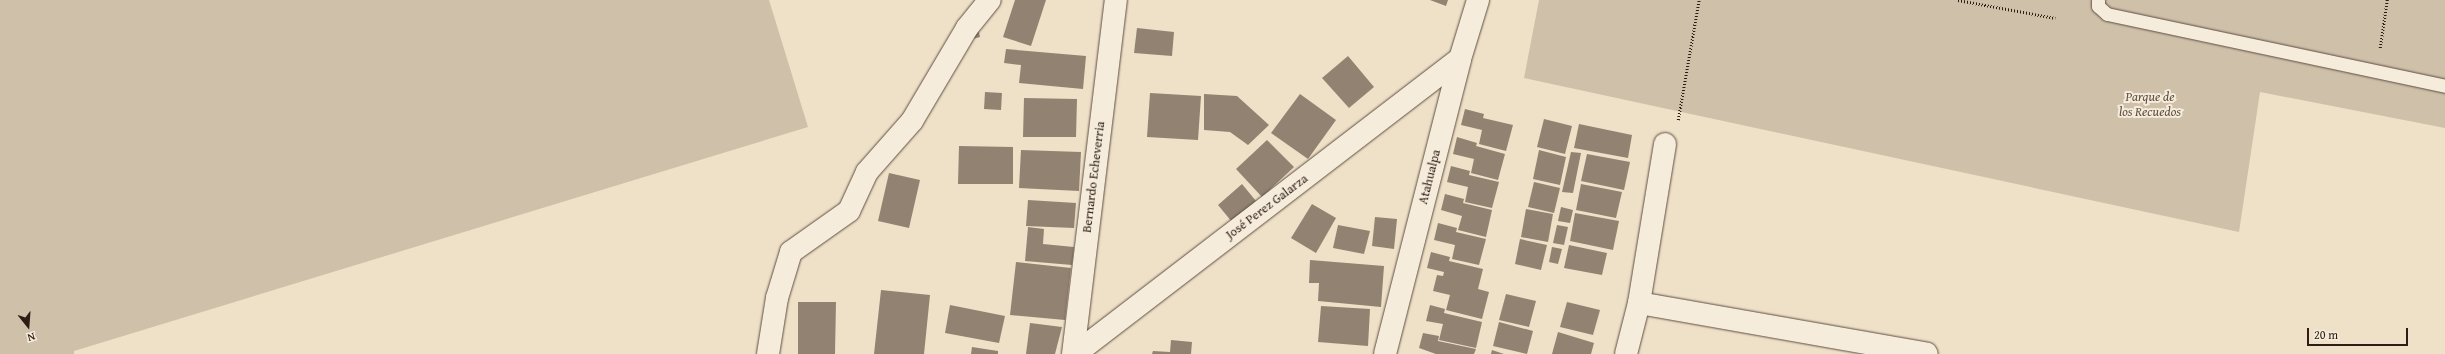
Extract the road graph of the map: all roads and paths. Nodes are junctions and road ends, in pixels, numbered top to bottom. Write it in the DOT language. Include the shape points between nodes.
graph roads {
  1 [pos="990,0"];
  2 [pos="1116,0"];
  3 [pos="1478,0"];
  4 [pos="1699,0"];
  5 [pos="1958,0"];
  6 [pos="2098,0"];
  7 [pos="2387,0"];
  8 [pos="2055,18"];
  9 [pos="1460,59"];
  10 [pos="2376,72"];
  11 [pos="2445,86"];
  12 [pos="1678,120"];
  13 [pos="1665,144"];
  14 [pos="1639,303"];
  15 [pos="768,354"];
  16 [pos="1074,354"];
  17 [pos="1386,354"];
  18 [pos="1626,354"];
  19 [pos="1927,354"];
  1 -- 15 [label="street" via="967,28 912,121 867,172 850,211 791,252 777,298"];
  2 -- 16 [label="street, Bernardo Echeverria"];
  3 -- 9 [label="street, Atahualpa"];
  4 -- 12 [label="path"];
  5 -- 8 [label="path"];
  6 -- 10 [label="lane" via="2098,6 2108,14"];
  7 -- 10 [label="path"];
  9 -- 16 [label="street, José Perez Galarza"];
  9 -- 17 [label="street, Atahualpa"];
  10 -- 11 [label="lane"];
  13 -- 14 [label="street"];
  14 -- 18 [label="street"];
  14 -- 19 [label="street"];
}
